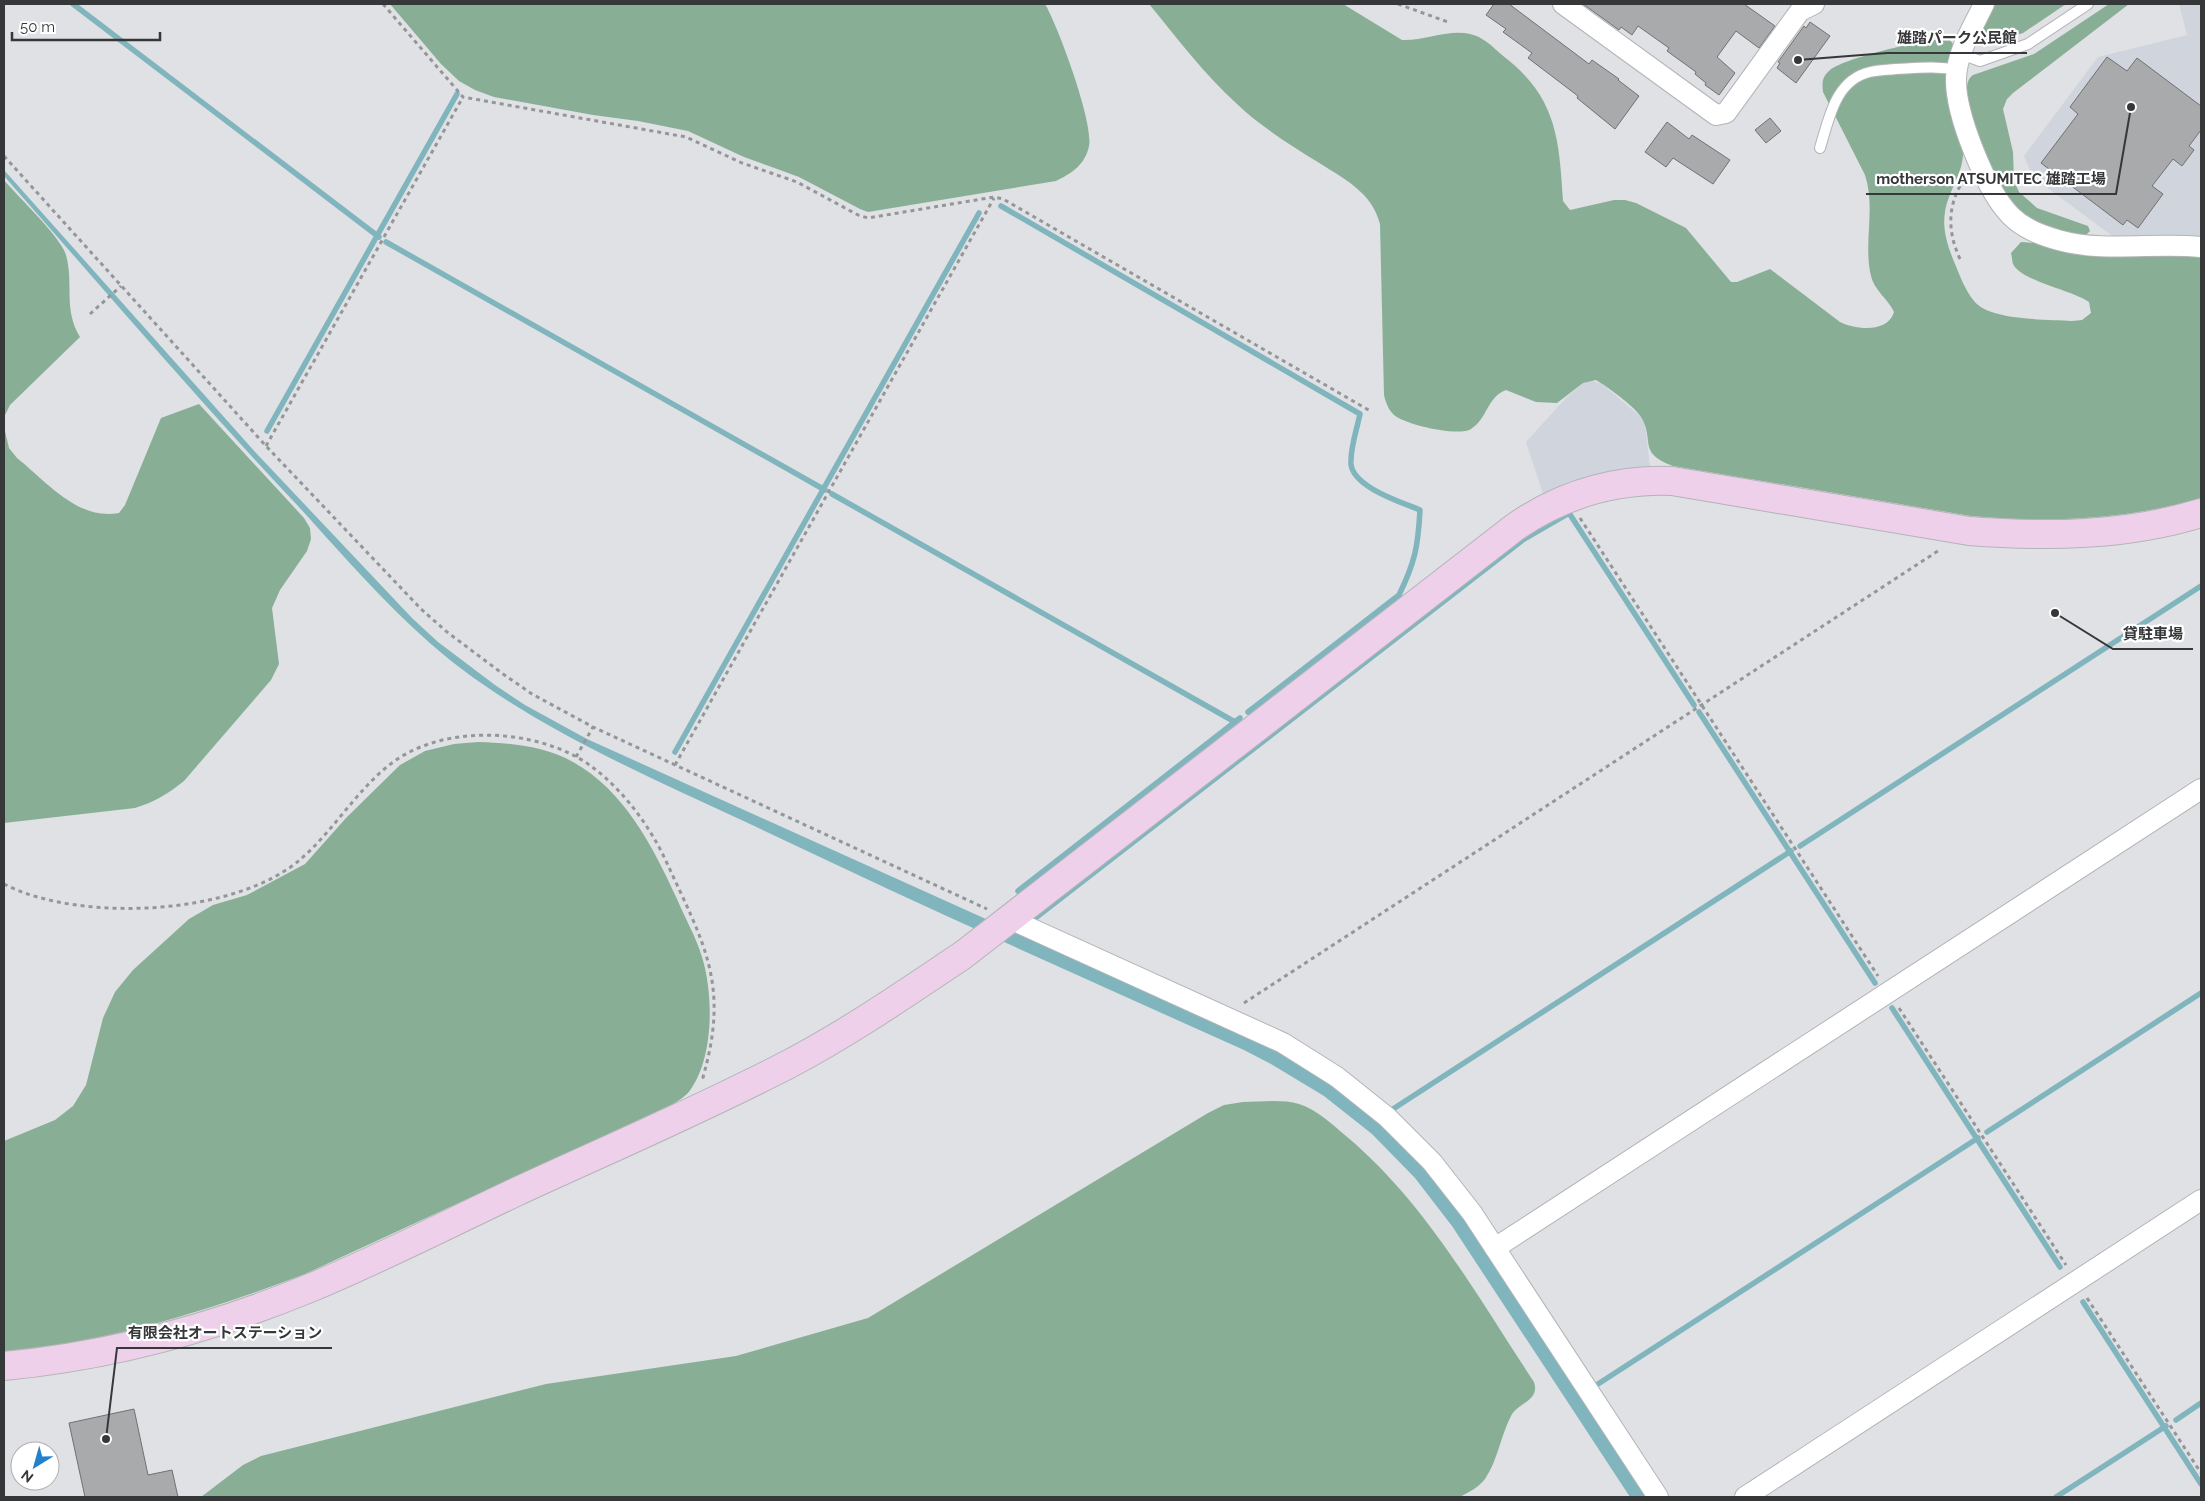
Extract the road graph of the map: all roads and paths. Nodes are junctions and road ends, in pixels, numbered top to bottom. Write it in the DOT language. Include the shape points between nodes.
graph roads {
  1 [pos="382,4"];
  2 [pos="1398,4"];
  3 [pos="1563,4"];
  4 [pos="1984,4"];
  5 [pos="2088,4"];
  6 [pos="1801,6"];
  7 [pos="1448,22"];
  8 [pos="1959,62"];
  9 [pos="463,97"];
  10 [pos="1820,148"];
  11 [pos="4,156"];
  12 [pos="1980,160"];
  13 [pos="994,197"];
  14 [pos="2201,247"];
  15 [pos="1960,259"];
  16 [pos="121,286"];
  17 [pos="90,314"];
  18 [pos="1372,412"];
  19 [pos="266,446"];
  20 [pos="2201,514"];
  21 [pos="1957,528"];
  22 [pos="593,727"];
  23 [pos="576,757"];
  24 [pos="674,766"];
  25 [pos="2201,789"];
  26 [pos="4,884"];
  27 [pos="1000,927"];
  28 [pos="1225,1016"];
  29 [pos="710,1103"];
  30 [pos="2201,1200"];
  31 [pos="1495,1248"];
  32 [pos="4,1366"];
  33 [pos="1658,1497"];
  34 [pos="1744,1497"];
  1 -- 9 [label="path"];
  2 -- 7 [label="path"];
  3 -- 6 [label="street" via="1716,115 1726,113"];
  4 -- 8 [label="street"];
  5 -- 8 [label="lane" via="2028,44 1980,61"];
  8 -- 10 [label="lane" via="1870,72 1857,77 1838,97"];
  8 -- 12 [label="street" via="1957,95 1960,113"];
  9 -- 13 [label="path" via="686,137 742,163 797,182 868,218"];
  9 -- 19 [label="path"];
  11 -- 16 [label="path"];
  12 -- 14 [label="street" via="2001,205 2025,227 2040,235 2101,247"];
  12 -- 15 [label="path" via="1953,200 1950,215 1952,238"];
  13 -- 18 [label="path" via="1003,199"];
  13 -- 24 [label="path"];
  16 -- 17 [label="path"];
  16 -- 19 [label="path"];
  19 -- 22 [label="path" via="396,584 447,632 532,694"];
  20 -- 21 [label="street" via="2101,533 2013,534"];
  21 -- 27 [label="street" via="1672,481 1629,482 1568,497 1515,527"];
  21 -- 28 [label="path" via="1955,540"];
  22 -- 23 [label="path"];
  22 -- 24 [label="path"];
  23 -- 26 [label="path" via="553,747 503,736 452,738 423,746 396,760 373,780 301,860 245,890 218,897 163,906 107,908 46,900"];
  23 -- 29 [label="path" via="626,800 646,826 663,854 702,940 712,974 715,1005 712,1045 704,1077"];
  24 -- 27 [label="path"];
  25 -- 31 [label="street"];
  27 -- 28 [label="street"];
  27 -- 29 [label="street" via="886,1007 790,1064"];
  28 -- 31 [label="street" via="1310,1059 1387,1117 1453,1187"];
  29 -- 32 [label="street" via="319,1284 253,1309 135,1344"];
  30 -- 34 [label="street"];
  31 -- 33 [label="street"];
}
